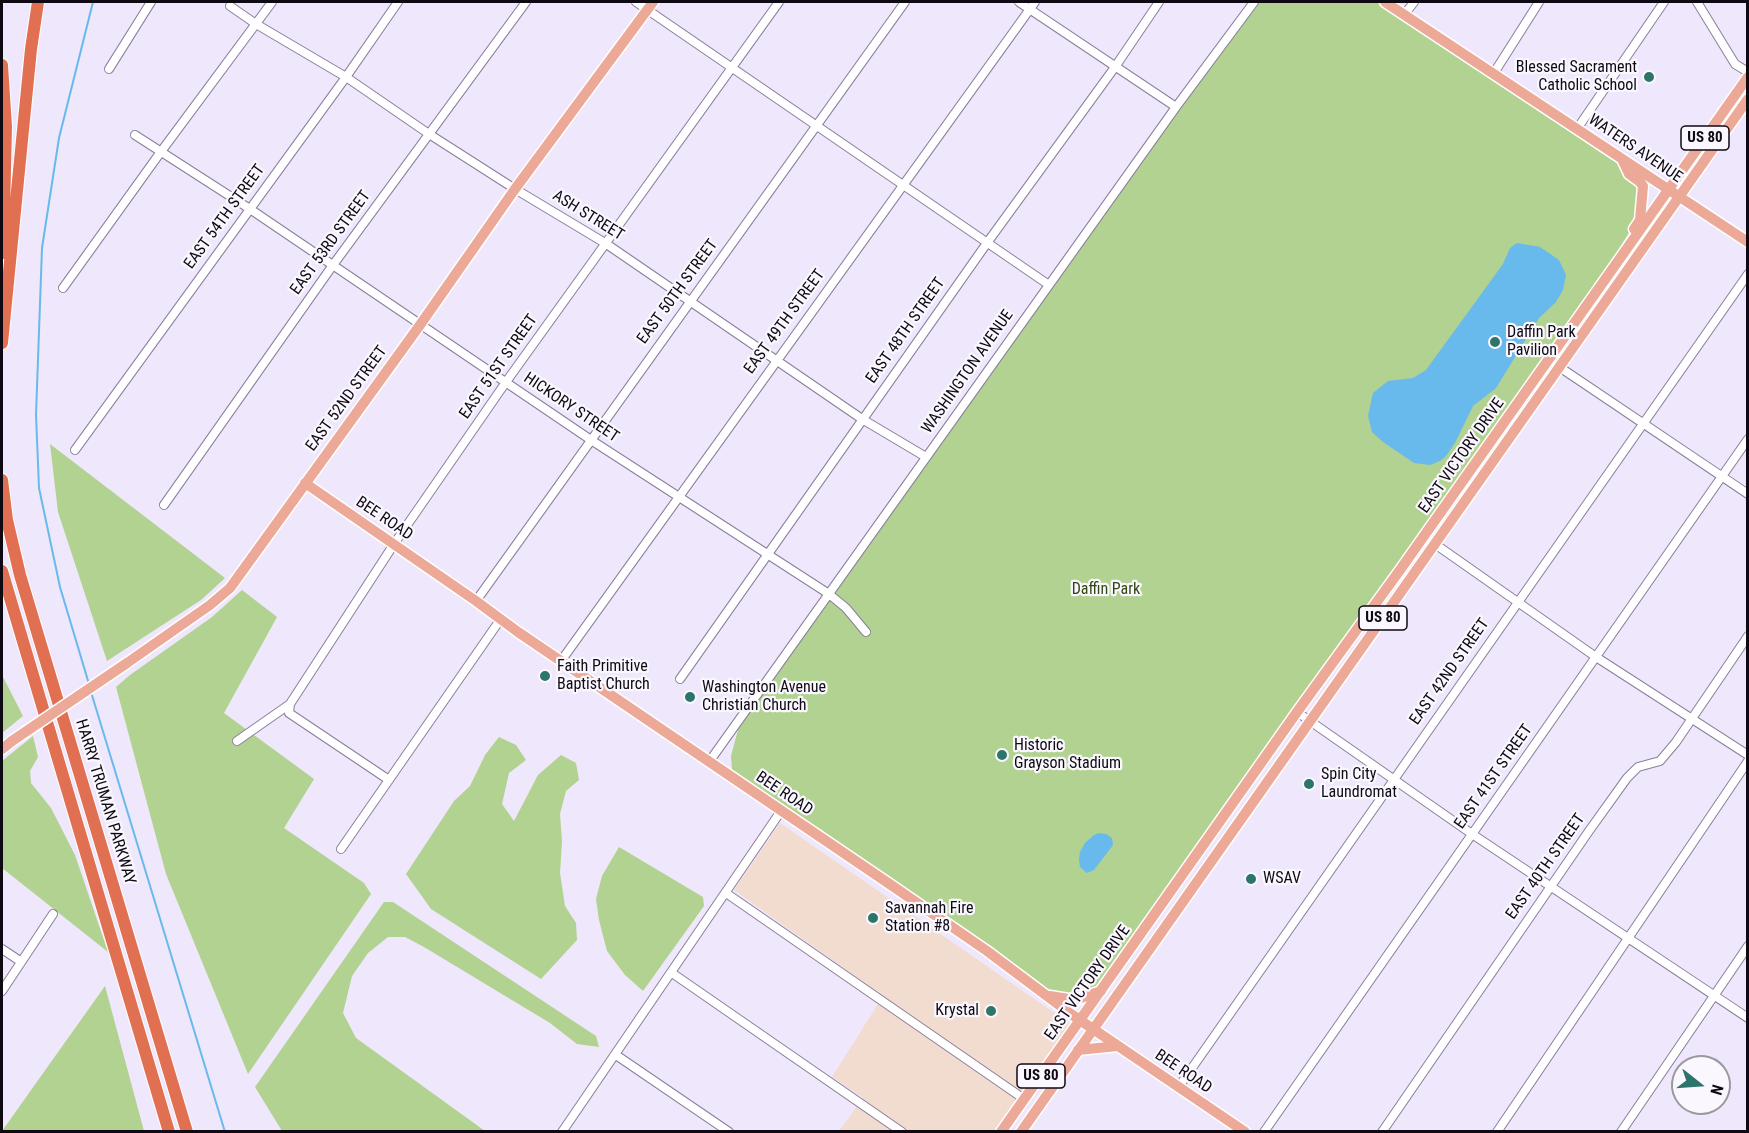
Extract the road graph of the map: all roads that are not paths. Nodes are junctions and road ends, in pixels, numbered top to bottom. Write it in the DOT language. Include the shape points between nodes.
graph roads {
  1 [pos="38,2"];
  2 [pos="151,2"];
  3 [pos="272,2"];
  4 [pos="398,2"];
  5 [pos="526,2"];
  6 [pos="636,2"];
  7 [pos="779,2"];
  8 [pos="905,2"];
  9 [pos="1018,2"];
  10 [pos="1159,2"];
  11 [pos="1254,2"];
  12 [pos="1385,2"];
  13 [pos="1413,2"];
  14 [pos="1539,2"];
  15 [pos="1664,2"];
  16 [pos="1697,2"];
  17 [pos="1033,5"];
  18 [pos="230,6"];
  19 [pos="650,6"];
  20 [pos="1404,15"];
  21 [pos="256,24"];
  22 [pos="2,65"];
  23 [pos="1114,67"];
  24 [pos="731,68"];
  25 [pos="109,69"];
  26 [pos="1494,73"];
  27 [pos="1748,74"];
  28 [pos="346,77"];
  29 [pos="1748,99"];
  30 [pos="1176,107"];
  31 [pos="816,126"];
  32 [pos="1577,129"];
  33 [pos="429,134"];
  34 [pos="135,135"];
  35 [pos="160,153"];
  36 [pos="1622,159"];
  37 [pos="903,185"];
  38 [pos="515,189"];
  39 [pos="1669,190"];
  40 [pos="1680,197"];
  41 [pos="250,209"];
  42 [pos="1748,242"];
  43 [pos="605,243"];
  44 [pos="987,243"];
  45 [pos="333,265"];
  46 [pos="1748,274"];
  47 [pos="1608,276"];
  48 [pos="1049,285"];
  49 [pos="63,288"];
  50 [pos="689,301"];
  51 [pos="2,311"];
  52 [pos="420,325"];
  53 [pos="2,344"];
  54 [pos="777,360"];
  55 [pos="1549,360"];
  56 [pos="1560,367"];
  57 [pos="506,382"];
  58 [pos="862,419"];
  59 [pos="1644,422"];
  60 [pos="1748,439"];
  61 [pos="591,440"];
  62 [pos="75,450"];
  63 [pos="926,457"];
  64 [pos="1722,477"];
  65 [pos="2,480"];
  66 [pos="305,483"];
  67 [pos="1748,494"];
  68 [pos="679,497"];
  69 [pos="164,505"];
  70 [pos="1438,517"];
  71 [pos="394,544"];
  72 [pos="1435,544"];
  73 [pos="767,554"];
  74 [pos="2,571"];
  75 [pos="2,585"];
  76 [pos="829,594"];
  77 [pos="476,601"];
  78 [pos="1517,603"];
  79 [pos="13,611"];
  80 [pos="500,620"];
  81 [pos="866,632"];
  82 [pos="1748,636"];
  83 [pos="1596,657"];
  84 [pos="561,661"];
  85 [pos="680,679"];
  86 [pos="290,704"];
  87 [pos="1297,712"];
  88 [pos="1692,719"];
  89 [pos="1310,722"];
  90 [pos="237,741"];
  91 [pos="2,750"];
  92 [pos="1748,755"];
  93 [pos="1748,761"];
  94 [pos="709,762"];
  95 [pos="389,780"];
  96 [pos="1393,780"];
  97 [pos="781,811"];
  98 [pos="1472,834"];
  99 [pos="342,849"];
  100 [pos="1200,851"];
  101 [pos="1212,860"];
  102 [pos="1551,885"];
  103 [pos="726,893"];
  104 [pos="116,895"];
  105 [pos="53,914"];
  106 [pos="1629,937"];
  107 [pos="1748,946"];
  108 [pos="2,949"];
  109 [pos="20,961"];
  110 [pos="672,973"];
  111 [pos="2,991"];
  112 [pos="1101,991"];
  113 [pos="1045,995"];
  114 [pos="1714,995"];
  115 [pos="1748,1018"];
  116 [pos="1080,1020"];
  117 [pos="1093,1029"];
  118 [pos="1118,1046"];
  119 [pos="1078,1050"];
  120 [pos="616,1055"];
  121 [pos="1178,1088"];
  122 [pos="1024,1099"];
  123 [pos="169,1131"];
  124 [pos="187,1131"];
  125 [pos="195,1131"];
  126 [pos="562,1131"];
  127 [pos="729,1131"];
  128 [pos="902,1131"];
  129 [pos="1001,1131"];
  130 [pos="1024,1131"];
  131 [pos="1245,1131"];
  132 [pos="1264,1131"];
  133 [pos="1382,1131"];
  134 [pos="1497,1131"];
  135 [pos="1621,1131"];
  1 -- 53 [label="highway"];
  2 -- 25 [label="street"];
  3 -- 21 [label="street"];
  4 -- 28 [label="street, EAST 54TH STREET"];
  5 -- 33 [label="street, EAST 53RD STREET"];
  6 -- 19 [label="street"];
  7 -- 24 [label="street, EAST 51ST STREET"];
  8 -- 31 [label="street, EAST 50TH STREET"];
  9 -- 17 [label="street"];
  10 -- 23 [label="street, EAST 48TH STREET"];
  11 -- 30 [label="street, WASHINGTON AVENUE"];
  12 -- 20 [label="main road, WATERS AVENUE"];
  13 -- 20 [label="street"];
  14 -- 26 [label="street"];
  15 -- 32 [label="street"];
  16 -- 27 [label="street" via="1735,63"];
  17 -- 23 [label="street"];
  17 -- 37 [label="street, EAST 49TH STREET"];
  18 -- 21 [label="street, ASH STREET"];
  19 -- 24 [label="street"];
  19 -- 38 [label="main road, EAST 52ND STREET"];
  20 -- 26 [label="main road, WATERS AVENUE"];
  21 -- 28 [label="street, ASH STREET"];
  21 -- 35 [label="street"];
  22 -- 51 [label="highway" via="6,159"];
  23 -- 30 [label="street"];
  23 -- 44 [label="street, EAST 48TH STREET"];
  24 -- 31 [label="street"];
  24 -- 43 [label="street, EAST 51ST STREET"];
  26 -- 32 [label="main road, WATERS AVENUE"];
  27 -- 39 [label="main road, EAST VICTORY DRIVE / US 80"];
  28 -- 33 [label="street, ASH STREET"];
  28 -- 41 [label="street, EAST 54TH STREET"];
  29 -- 40 [label="main road, EAST VICTORY DRIVE / US 80"];
  30 -- 48 [label="street, WASHINGTON AVENUE"];
  31 -- 37 [label="street"];
  31 -- 50 [label="street, EAST 50TH STREET"];
  32 -- 36 [label="main road, WATERS AVENUE"];
  33 -- 38 [label="street, ASH STREET"];
  33 -- 45 [label="street, EAST 53RD STREET"];
  34 -- 35 [label="street, HICKORY STREET"];
  35 -- 41 [label="street, HICKORY STREET"];
  35 -- 49 [label="street"];
  36 -- 39 [label="main road, WATERS AVENUE"];
  36 -- 47 [label="main road" via="1629,174 1643,186 1640,220"];
  37 -- 44 [label="street"];
  37 -- 54 [label="street, EAST 49TH STREET"];
  38 -- 43 [label="street, ASH STREET"];
  38 -- 52 [label="main road, EAST 52ND STREET"];
  39 -- 40 [label="main road, WATERS AVENUE"];
  39 -- 47 [label="main road, EAST VICTORY DRIVE / US 80"];
  40 -- 42 [label="main road, WATERS AVENUE"];
  40 -- 56 [label="main road, EAST VICTORY DRIVE / US 80"];
  41 -- 45 [label="street, HICKORY STREET"];
  41 -- 62 [label="street, EAST 54TH STREET"];
  43 -- 50 [label="street, ASH STREET"];
  43 -- 57 [label="street, EAST 51ST STREET"];
  44 -- 48 [label="street"];
  44 -- 58 [label="street, EAST 48TH STREET"];
  45 -- 52 [label="street, HICKORY STREET"];
  45 -- 69 [label="street, EAST 53RD STREET"];
  46 -- 59 [label="street, EAST 42ND STREET"];
  47 -- 55 [label="main road, EAST VICTORY DRIVE / US 80"];
  48 -- 63 [label="street, WASHINGTON AVENUE"];
  50 -- 54 [label="street, ASH STREET"];
  50 -- 61 [label="street, EAST 50TH STREET"];
  52 -- 57 [label="street, HICKORY STREET"];
  52 -- 66 [label="main road, EAST 52ND STREET"];
  54 -- 58 [label="street, ASH STREET"];
  54 -- 68 [label="street, EAST 49TH STREET"];
  55 -- 56 [label="street"];
  55 -- 70 [label="main road, EAST VICTORY DRIVE / US 80"];
  56 -- 59 [label="street"];
  56 -- 72 [label="main road, EAST VICTORY DRIVE / US 80"];
  57 -- 61 [label="street, HICKORY STREET"];
  57 -- 71 [label="street, EAST 51ST STREET"];
  58 -- 63 [label="street, ASH STREET"];
  58 -- 73 [label="street, EAST 48TH STREET"];
  59 -- 64 [label="street"];
  59 -- 78 [label="street, EAST 42ND STREET"];
  60 -- 64 [label="street, EAST 41ST STREET"];
  61 -- 68 [label="street, HICKORY STREET"];
  61 -- 77 [label="street, EAST 50TH STREET"];
  63 -- 76 [label="street, WASHINGTON AVENUE"];
  64 -- 67 [label="street"];
  64 -- 83 [label="street, EAST 41ST STREET"];
  65 -- 104 [label="highway, HARRY TRUMAN PARKWAY" via="20,575"];
  66 -- 71 [label="main road, BEE ROAD"];
  66 -- 91 [label="main road, EAST 52ND STREET, bridge" via="230,588 210,606"];
  68 -- 73 [label="street, HICKORY STREET"];
  68 -- 84 [label="street, EAST 49TH STREET"];
  70 -- 72 [label="main road" via="1439,523 1431,536"];
  70 -- 87 [label="main road, EAST VICTORY DRIVE / US 80"];
  71 -- 77 [label="main road, BEE ROAD"];
  71 -- 86 [label="street, EAST 51ST STREET"];
  72 -- 78 [label="street"];
  72 -- 89 [label="main road, EAST VICTORY DRIVE / US 80"];
  73 -- 76 [label="street, HICKORY STREET"];
  73 -- 85 [label="street, EAST 48TH STREET"];
  74 -- 79 [label="highway, HARRY TRUMAN PARKWAY"];
  75 -- 79 [label="highway"];
  76 -- 81 [label="street, HICKORY STREET"];
  76 -- 94 [label="street, WASHINGTON AVENUE"];
  77 -- 80 [label="main road, BEE ROAD"];
  78 -- 83 [label="street"];
  78 -- 96 [label="street, EAST 42ND STREET"];
  79 -- 123 [label="highway, HARRY TRUMAN PARKWAY"];
  80 -- 84 [label="main road, BEE ROAD"];
  80 -- 95 [label="street"];
  82 -- 88 [label="street, EAST 40TH STREET"];
  83 -- 88 [label="street"];
  83 -- 98 [label="street, EAST 41ST STREET"];
  84 -- 94 [label="main road, BEE ROAD"];
  86 -- 90 [label="street, EAST 51ST STREET"];
  86 -- 95 [label="street" via="289,713"];
  87 -- 89 [label="street"];
  87 -- 100 [label="main road, EAST VICTORY DRIVE / US 80"];
  88 -- 92 [label="street"];
  88 -- 102 [label="street, EAST 40TH STREET" via="1660,761 1638,767 1627,778"];
  89 -- 96 [label="street"];
  89 -- 101 [label="main road, EAST VICTORY DRIVE / US 80"];
  93 -- 106 [label="street"];
  94 -- 97 [label="main road, BEE ROAD"];
  95 -- 99 [label="street"];
  96 -- 98 [label="street"];
  96 -- 121 [label="street, EAST 42ND STREET"];
  97 -- 103 [label="street"];
  97 -- 113 [label="main road, BEE ROAD"];
  98 -- 102 [label="street"];
  98 -- 132 [label="street, EAST 41ST STREET"];
  100 -- 101 [label="street"];
  100 -- 112 [label="main road, EAST VICTORY DRIVE / US 80"];
  101 -- 117 [label="main road, EAST VICTORY DRIVE / US 80"];
  102 -- 106 [label="street"];
  102 -- 133 [label="street, EAST 40TH STREET"];
  103 -- 110 [label="street"];
  103 -- 122 [label="street"];
  104 -- 124 [label="highway, HARRY TRUMAN PARKWAY"];
  104 -- 125 [label="highway"];
  105 -- 109 [label="street"];
  106 -- 114 [label="street"];
  106 -- 134 [label="street"];
  107 -- 114 [label="street"];
  108 -- 109 [label="street"];
  109 -- 111 [label="street"];
  110 -- 120 [label="street"];
  110 -- 128 [label="street"];
  112 -- 113 [label="main road" via="1075,1000"];
  112 -- 116 [label="main road, EAST VICTORY DRIVE / US 80"];
  113 -- 116 [label="main road, BEE ROAD"];
  114 -- 115 [label="street"];
  114 -- 135 [label="street"];
  116 -- 117 [label="main road, BEE ROAD"];
  116 -- 122 [label="main road, EAST VICTORY DRIVE / US 80"];
  117 -- 118 [label="main road, BEE ROAD"];
  117 -- 119 [label="main road, EAST VICTORY DRIVE / US 80"];
  118 -- 119 [label="main road"];
  118 -- 121 [label="main road, BEE ROAD"];
  119 -- 130 [label="main road, EAST VICTORY DRIVE / US 80"];
  120 -- 126 [label="street"];
  120 -- 127 [label="street"];
  121 -- 131 [label="main road, BEE ROAD"];
  122 -- 129 [label="main road, EAST VICTORY DRIVE / US 80"];
}
